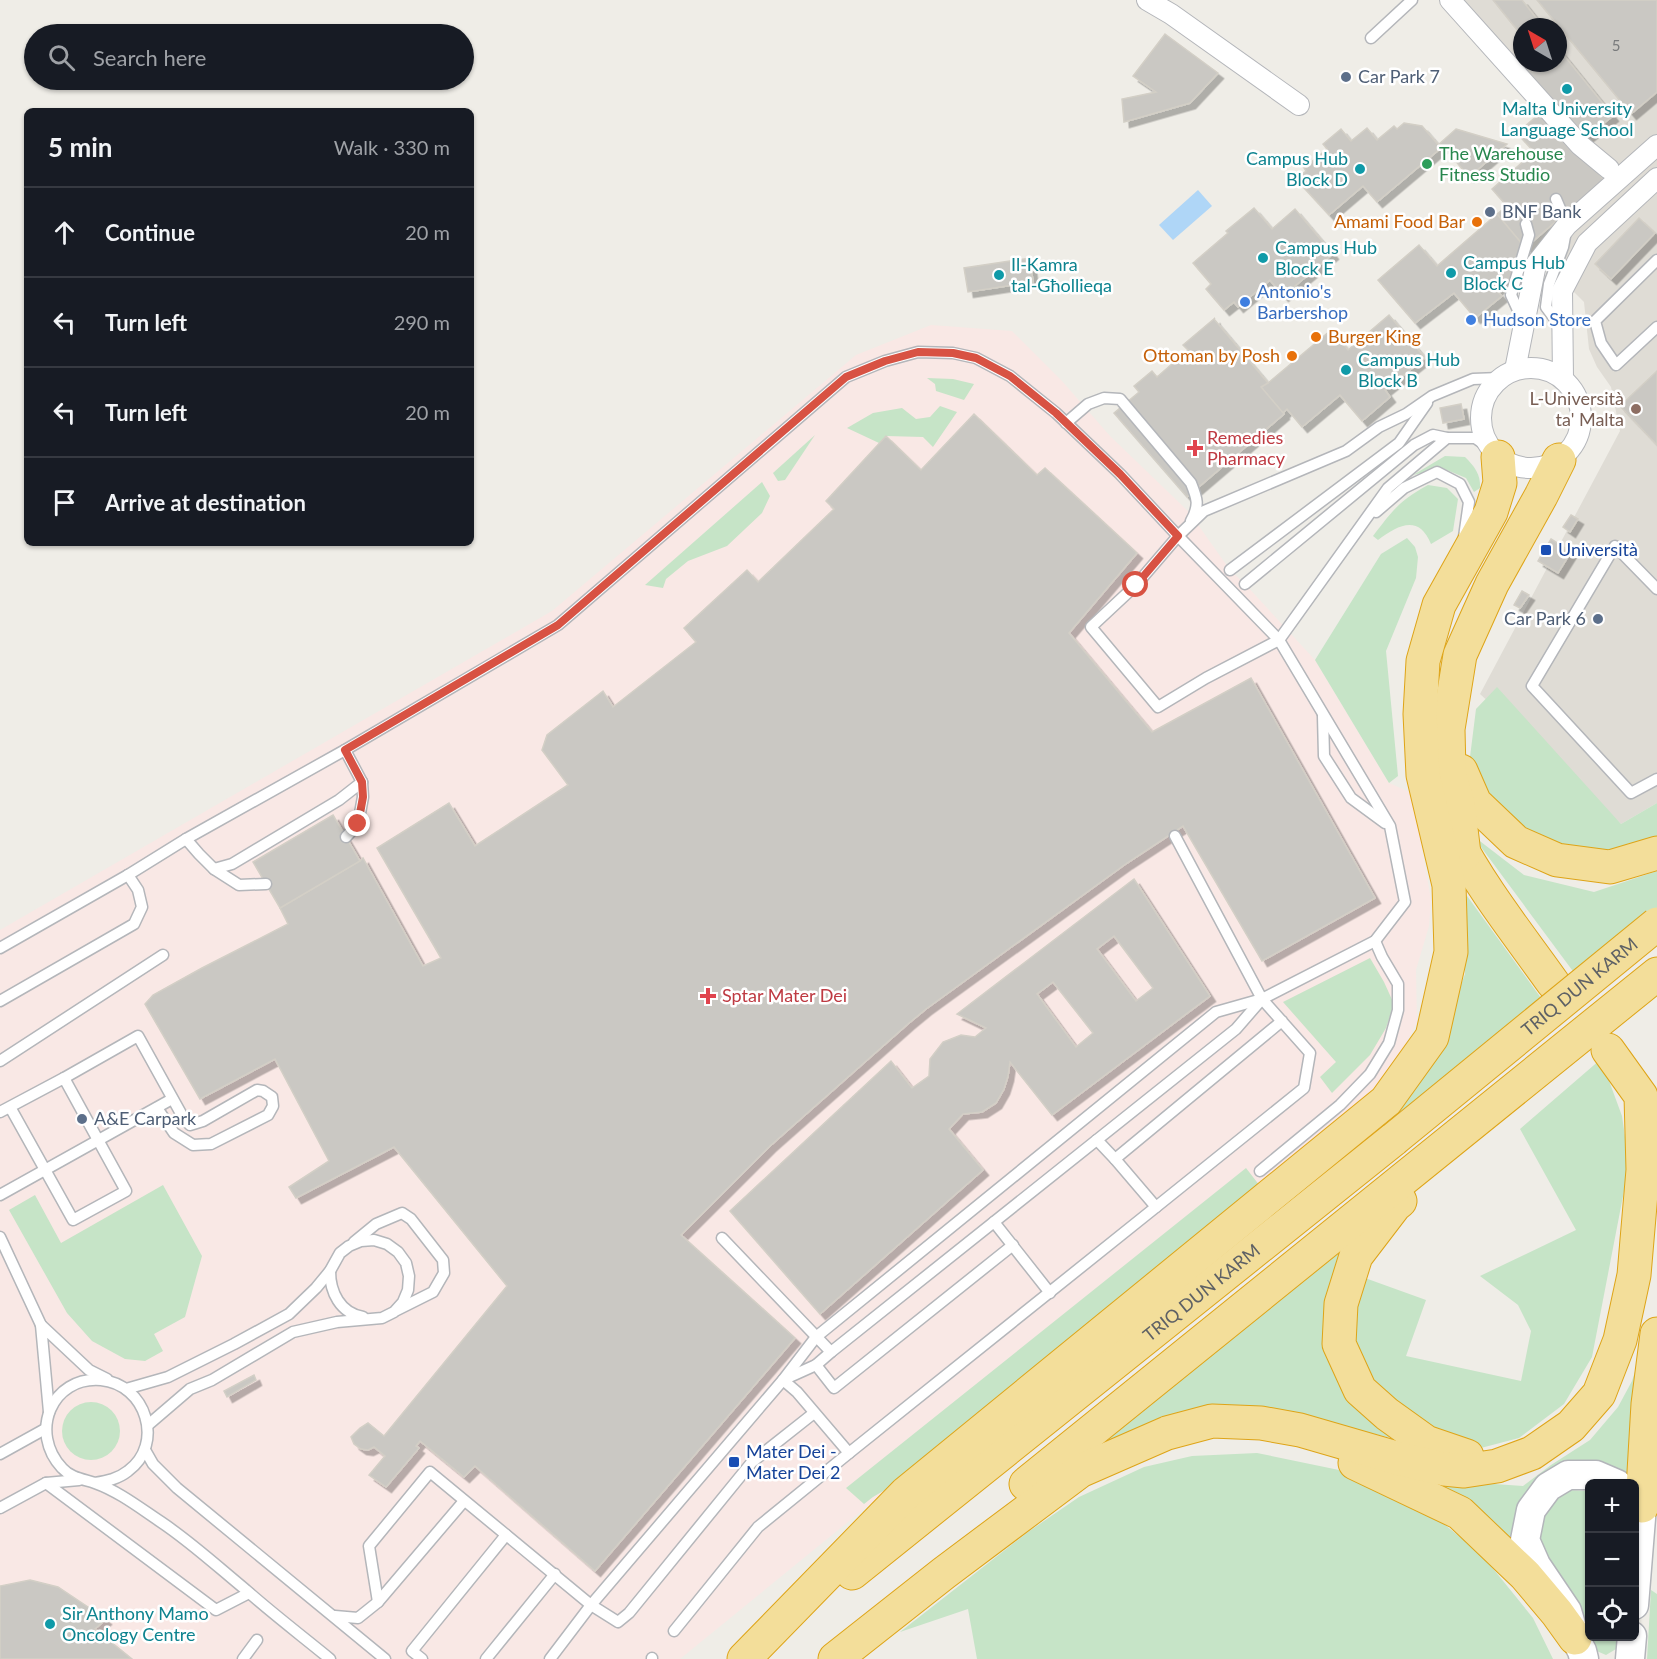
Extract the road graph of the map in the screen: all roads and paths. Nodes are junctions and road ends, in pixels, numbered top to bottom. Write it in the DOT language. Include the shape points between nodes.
graph roads {
  1 [pos="1147,0"];
  2 [pos="1412,0"];
  3 [pos="1450,0"];
  4 [pos="1371,38"];
  5 [pos="1299,105"];
  6 [pos="1656,148"];
  7 [pos="1609,169"];
  8 [pos="1657,178"];
  9 [pos="1556,199"];
  10 [pos="1526,224"];
  11 [pos="1567,225"];
  12 [pos="1657,260"];
  13 [pos="1524,324"];
  14 [pos="1657,327"];
  15 [pos="1563,330"];
  16 [pos="1507,374"];
  17 [pos="1563,379"];
  18 [pos="1432,396"];
  19 [pos="1066,423"];
  20 [pos="1447,438"];
  21 [pos="1494,453"];
  22 [pos="1559,460"];
  23 [pos="1362,525"];
  24 [pos="1188,526"];
  25 [pos="1178,536"];
  26 [pos="1230,570"];
  27 [pos="1458,570"];
  28 [pos="1245,584"];
  29 [pos="1657,590"];
  30 [pos="1279,640"];
  31 [pos="1323,713"];
  32 [pos="1448,729"];
  33 [pos="345,750"];
  34 [pos="1423,775"];
  35 [pos="1657,779"];
  36 [pos="362,782"];
  37 [pos="1390,826"];
  38 [pos="1175,836"];
  39 [pos="346,837"];
  40 [pos="186,839"];
  41 [pos="1657,853"];
  42 [pos="1464,854"];
  43 [pos="214,869"];
  44 [pos="128,874"];
  45 [pos="266,884"];
  46 [pos="1657,924"];
  47 [pos="1375,941"];
  48 [pos="0,948"];
  49 [pos="163,955"];
  50 [pos="1657,974"];
  51 [pos="1553,982"];
  52 [pos="1262,999"];
  53 [pos="0,1001"];
  54 [pos="1282,1021"];
  55 [pos="1608,1050"];
  56 [pos="0,1061"];
  57 [pos="64,1078"];
  58 [pos="1520,1085"];
  59 [pos="172,1099"];
  60 [pos="10,1107"];
  61 [pos="157,1108"];
  62 [pos="0,1112"];
  63 [pos="99,1140"];
  64 [pos="1097,1140"];
  65 [pos="1115,1159"];
  66 [pos="45,1170"];
  67 [pos="1260,1171"];
  68 [pos="0,1195"];
  69 [pos="1156,1207"];
  70 [pos="994,1222"];
  71 [pos="0,1237"];
  72 [pos="722,1238"];
  73 [pos="1013,1245"];
  74 [pos="349,1246"];
  75 [pos="330,1271"];
  76 [pos="1050,1293"];
  77 [pos="394,1312"];
  78 [pos="374,1318"];
  79 [pos="40,1325"];
  80 [pos="1657,1334"];
  81 [pos="816,1337"];
  82 [pos="831,1352"];
  83 [pos="816,1365"];
  84 [pos="783,1380"];
  85 [pos="114,1383"];
  86 [pos="126,1389"];
  87 [pos="49,1412"];
  88 [pos="814,1413"];
  89 [pos="148,1425"];
  90 [pos="45,1430"];
  91 [pos="145,1450"];
  92 [pos="849,1453"];
  93 [pos="0,1454"];
  94 [pos="1497,1466"];
  95 [pos="80,1479"];
  96 [pos="1605,1479"];
  97 [pos="46,1483"];
  98 [pos="95,1483"];
  99 [pos="1639,1492"];
  100 [pos="464,1501"];
  101 [pos="0,1508"];
  102 [pos="1637,1533"];
  103 [pos="506,1535"];
  104 [pos="944,1573"];
  105 [pos="555,1574"];
  106 [pos="1636,1587"];
  107 [pos="249,1593"];
  108 [pos="378,1602"];
  109 [pos="591,1605"];
  110 [pos="335,1617"];
  111 [pos="674,1631"];
  112 [pos="361,1639"];
  113 [pos="257,1640"];
  114 [pos="1632,1641"];
  115 [pos="1579,1648"];
  116 [pos="243,1659"];
  117 [pos="330,1659"];
  118 [pos="375,1659"];
  119 [pos="385,1659"];
  120 [pos="422,1659"];
  121 [pos="486,1659"];
  122 [pos="550,1659"];
  123 [pos="745,1659"];
  124 [pos="810,1659"];
  125 [pos="835,1659"];
  126 [pos="1630,1659"];
  1 -- 5 [label="street"];
  2 -- 4 [label="lane"];
  3 -- 7 [label="street" via="1580,145"];
  6 -- 11 [label="street"];
  8 -- 15 [label="street" via="1587,243 1562,291"];
  9 -- 11 [label="lane"];
  10 -- 13 [label="lane" via="1529,235 1511,296"];
  11 -- 13 [label="street" via="1536,264"];
  11 -- 15 [label="lane" via="1546,307"];
  12 -- 14 [label="lane" via="1595,321 1601,343 1616,365"];
  13 -- 16 [label="street"];
  15 -- 17 [label="street"];
  16 -- 17 [label="street" via="1536,368"];
  16 -- 18 [label="lane" via="1473,379"];
  16 -- 21 [label="street" via="1487,392 1481,408 1484,438"];
  17 -- 22 [label="street" via="1574,392 1581,424 1576,440"];
  18 -- 24 [label="lane" via="1346,452 1204,511"];
  18 -- 26 [label="lane" via="1399,443"];
  19 -- 24 [label="lane" via="1088,404 1104,398 1120,399 1191,483 1197,511"];
  19 -- 25 [label="lane"];
  19 -- 33 [label="lane" via="1010,376 976,358 953,353 918,352 846,377 558,625"];
  20 -- 21 [label="lane" via="1475,438"];
  20 -- 23 [label="lane" via="1388,488"];
  20 -- 28 [label="lane" via="1434,435 1414,445"];
  21 -- 22 [label="street" via="1527,469"];
  21 -- 27 [label="highway" via="1500,483 1491,512"];
  22 -- 32 [label="highway" via="1492,584 1460,654"];
  23 -- 27 [label="lane" via="1404,488 1437,472 1460,484 1469,502"];
  23 -- 30 [label="lane"];
  24 -- 25 [label="lane"];
  25 -- 30 [label="lane"];
  25 -- 30 [label="lane" via="1136,585 1091,627 1158,707"];
  27 -- 34 [label="highway" via="1439,604 1424,661 1420,714"];
  29 -- 35 [label="lane" via="1614,546 1532,687 1631,793"];
  30 -- 31 [label="lane"];
  31 -- 37 [label="lane"];
  31 -- 37 [label="lane" via="1324,756 1351,798"];
  32 -- 41 [label="highway" via="1475,803 1516,842 1557,860 1610,867"];
  32 -- 42 [label="highway" via="1449,772 1458,804"];
  33 -- 36 [label="lane"];
  33 -- 40 [label="lane"];
  34 -- 42 [label="highway"];
  34 -- 123 [label="highway" via="1449,885 1451,952 1432,1037 1386,1101 906,1493"];
  36 -- 39 [label="lane" via="358,824"];
  36 -- 43 [label="lane" via="232,864"];
  37 -- 47 [label="lane" via="1405,902"];
  38 -- 52 [label="lane"];
  40 -- 43 [label="lane"];
  40 -- 44 [label="lane"];
  42 -- 51 [label="highway"];
  43 -- 45 [label="lane" via="239,885"];
  44 -- 48 [label="lane"];
  44 -- 53 [label="lane" via="142,907 134,924"];
  46 -- 123 [label="highway, TRIQ DUN KARM, bridge"];
  47 -- 52 [label="lane"];
  47 -- 67 [label="lane" via="1398,984 1398,1010 1389,1042 1370,1074 1340,1105"];
  49 -- 56 [label="lane"];
  50 -- 58 [label="highway"];
  52 -- 54 [label="lane"];
  52 -- 64 [label="lane" via="1236,1029"];
  52 -- 81 [label="lane" via="1216,1012"];
  54 -- 65 [label="lane"];
  54 -- 69 [label="lane" via="1310,1053 1304,1088"];
  55 -- 94 [label="highway" via="1641,1096 1643,1170 1634,1275 1620,1340 1599,1394 1571,1425 1532,1453"];
  57 -- 59 [label="lane" via="138,1036"];
  57 -- 60 [label="lane"];
  57 -- 63 [label="lane"];
  58 -- 94 [label="highway" via="1487,1125 1395,1205 1356,1256 1341,1304 1339,1344 1360,1390 1426,1442"];
  58 -- 124 [label="highway"];
  59 -- 61 [label="lane"];
  59 -- 61 [label="lane" via="190,1125 257,1090 272,1097 273,1106 268,1115 212,1144 193,1144 174,1133"];
  60 -- 62 [label="lane"];
  60 -- 66 [label="lane"];
  61 -- 63 [label="lane"];
  63 -- 66 [label="lane"];
  63 -- 66 [label="lane" via="126,1191 73,1220"];
  64 -- 65 [label="lane"];
  64 -- 70 [label="lane"];
  65 -- 69 [label="lane"];
  66 -- 68 [label="lane"];
  69 -- 76 [label="lane"];
  70 -- 73 [label="lane"];
  70 -- 82 [label="lane"];
  71 -- 79 [label="lane"];
  72 -- 81 [label="lane"];
  73 -- 76 [label="lane"];
  73 -- 83 [label="lane" via="834,1388"];
  74 -- 75 [label="lane"];
  74 -- 77 [label="lane" via="375,1240 398,1252 406,1263 408,1290"];
  74 -- 77 [label="lane" via="376,1224 402,1213 443,1260 444,1273 433,1292"];
  75 -- 78 [label="lane" via="333,1294 339,1303 358,1316"];
  75 -- 86 [label="lane" via="289,1314 168,1377"];
  76 -- 92 [label="lane"];
  77 -- 78 [label="lane"];
  78 -- 89 [label="lane" via="293,1332 190,1389"];
  79 -- 85 [label="lane" via="89,1370"];
  79 -- 87 [label="lane"];
  80 -- 99 [label="highway"];
  81 -- 82 [label="lane"];
  81 -- 84 [label="lane"];
  82 -- 83 [label="lane"];
  83 -- 84 [label="lane"];
  84 -- 88 [label="lane"];
  84 -- 109 [label="lane"];
  85 -- 86 [label="lane"];
  85 -- 87 [label="lane" via="101,1380 75,1385 62,1393"];
  86 -- 89 [label="lane" via="141,1405"];
  87 -- 90 [label="lane"];
  88 -- 92 [label="lane"];
  88 -- 109 [label="lane" via="752,1462 629,1613 618,1622"];
  89 -- 91 [label="lane"];
  90 -- 93 [label="lane"];
  90 -- 95 [label="lane" via="53,1458 64,1471"];
  91 -- 98 [label="lane" via="138,1462 119,1478"];
  91 -- 110 [label="lane" via="177,1488"];
  92 -- 111 [label="lane" via="758,1527"];
  94 -- 104 [label="highway" via="1464,1471 1444,1469 1300,1430 1212,1421 1167,1433 1080,1471"];
  95 -- 97 [label="lane"];
  95 -- 98 [label="lane"];
  96 -- 115 [label="main road" via="1568,1475 1548,1487 1531,1510 1525,1540 1536,1565 1567,1611"];
  97 -- 101 [label="lane"];
  97 -- 107 [label="lane" via="216,1610"];
  98 -- 107 [label="lane" via="182,1536"];
  100 -- 103 [label="lane"];
  100 -- 108 [label="lane"];
  100 -- 108 [label="lane" via="430,1472 369,1546"];
  102 -- 106 [label="main road"];
  103 -- 105 [label="lane"];
  103 -- 120 [label="lane" via="412,1651"];
  104 -- 115 [label="highway" via="957,1575 1064,1492 1140,1458 1208,1440 1277,1442 1351,1461 1460,1513 1525,1575 1557,1613"];
  104 -- 125 [label="highway"];
  105 -- 109 [label="lane"];
  105 -- 121 [label="lane"];
  107 -- 117 [label="lane"];
  108 -- 110 [label="lane" via="358,1618"];
  109 -- 122 [label="lane"];
  110 -- 112 [label="lane"];
  112 -- 118 [label="lane"];
  112 -- 119 [label="lane"];
  113 -- 116 [label="lane"];
  114 -- 126 [label="main road"];
}
